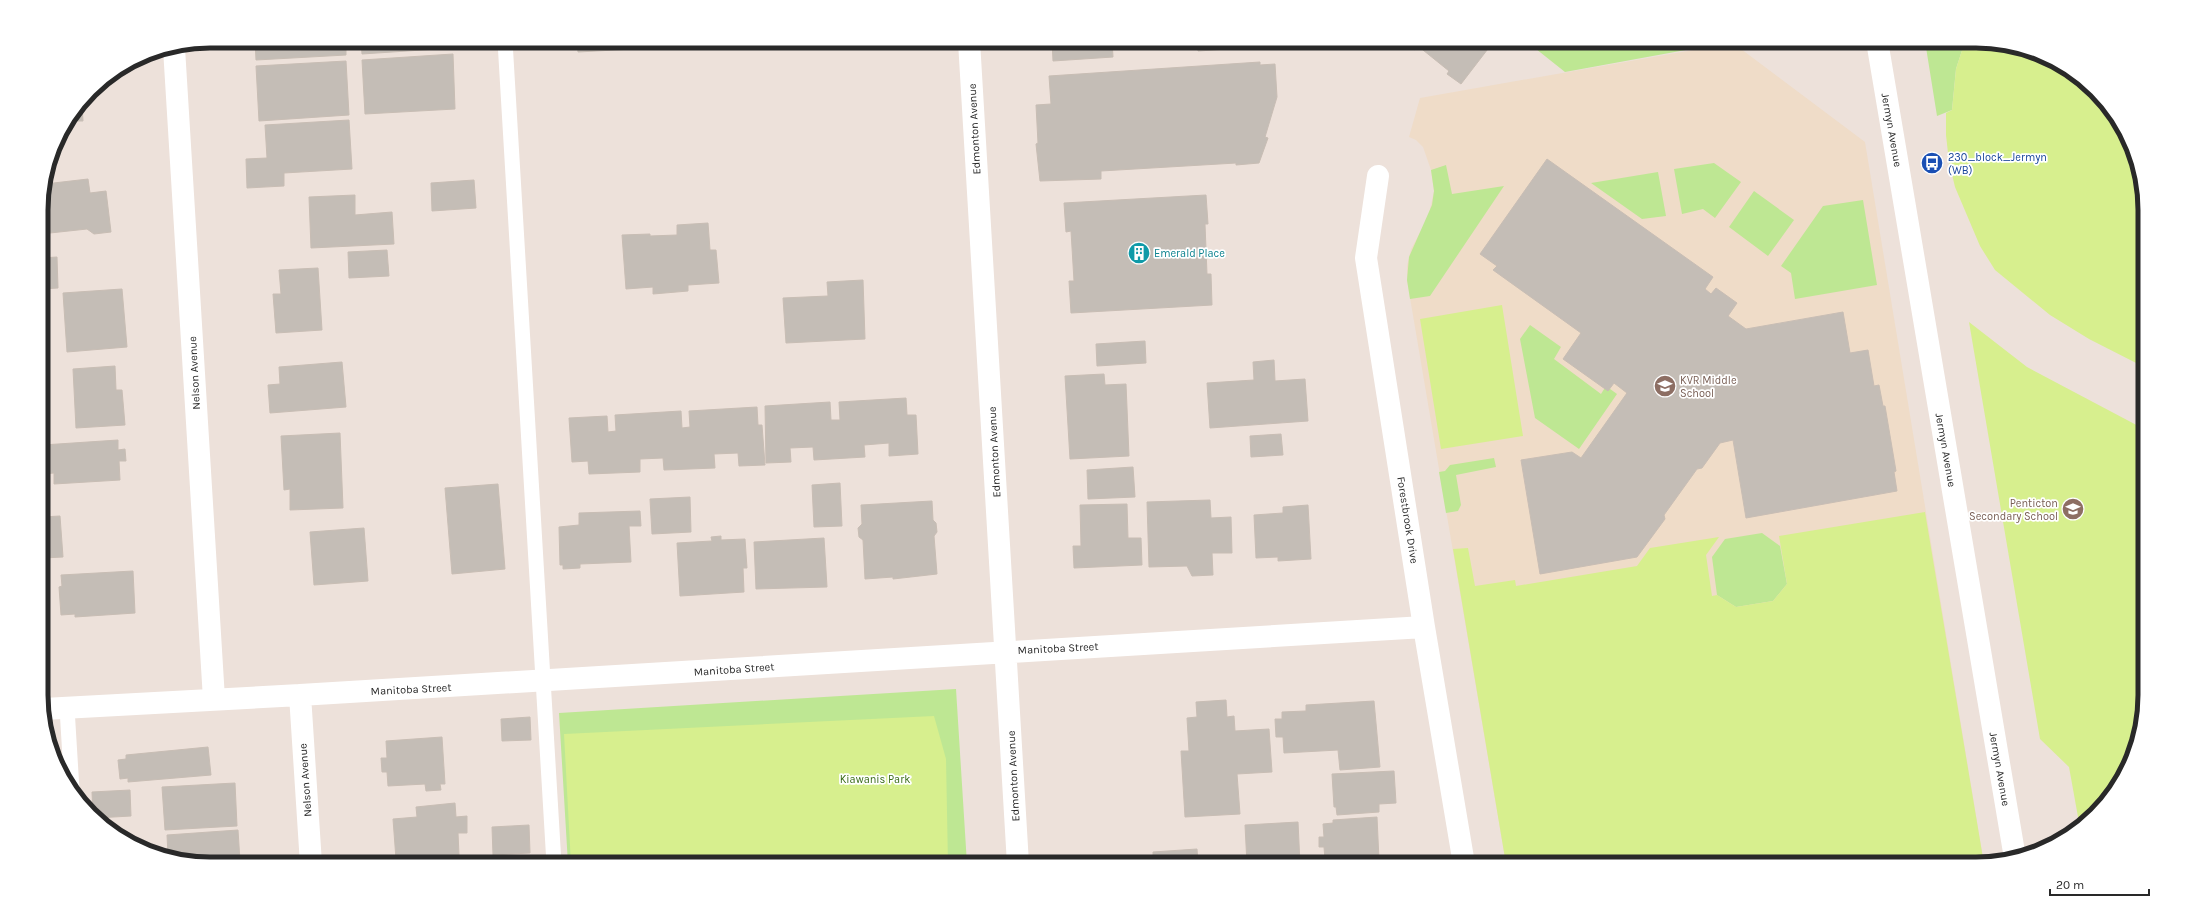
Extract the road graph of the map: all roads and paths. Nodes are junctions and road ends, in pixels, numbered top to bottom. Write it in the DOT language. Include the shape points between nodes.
graph roads {
  1 [pos="506,48"];
  2 [pos="969,48"];
  3 [pos="1879,48"];
  4 [pos="174,52"];
  5 [pos="1378,176"];
  6 [pos="1424,627"];
  7 [pos="1006,651"];
  8 [pos="543,681"];
  9 [pos="300,696"];
  10 [pos="214,699"];
  11 [pos="67,708"];
  12 [pos="48,709"];
  13 [pos="71,778"];
  14 [pos="2014,852"];
  15 [pos="310,857"];
  16 [pos="554,857"];
  17 [pos="1018,857"];
  18 [pos="1463,857"];
  1 -- 8 [label="lane"];
  2 -- 7 [label="street, Edmonton Avenue"];
  3 -- 14 [label="street, Jermyn Avenue"];
  4 -- 10 [label="street, Nelson Avenue"];
  5 -- 6 [label="street, Forestbrook Drive" via="1366,258"];
  6 -- 7 [label="street, Manitoba Street"];
  6 -- 18 [label="street, Forestbrook Drive"];
  7 -- 8 [label="street, Manitoba Street"];
  7 -- 17 [label="street, Edmonton Avenue"];
  8 -- 9 [label="street, Manitoba Street"];
  8 -- 16 [label="lane"];
  9 -- 10 [label="street, Manitoba Street"];
  9 -- 15 [label="street, Nelson Avenue"];
  10 -- 11 [label="street, Manitoba Street"];
  11 -- 12 [label="street, Manitoba Street"];
  11 -- 13 [label="lane"];
}
